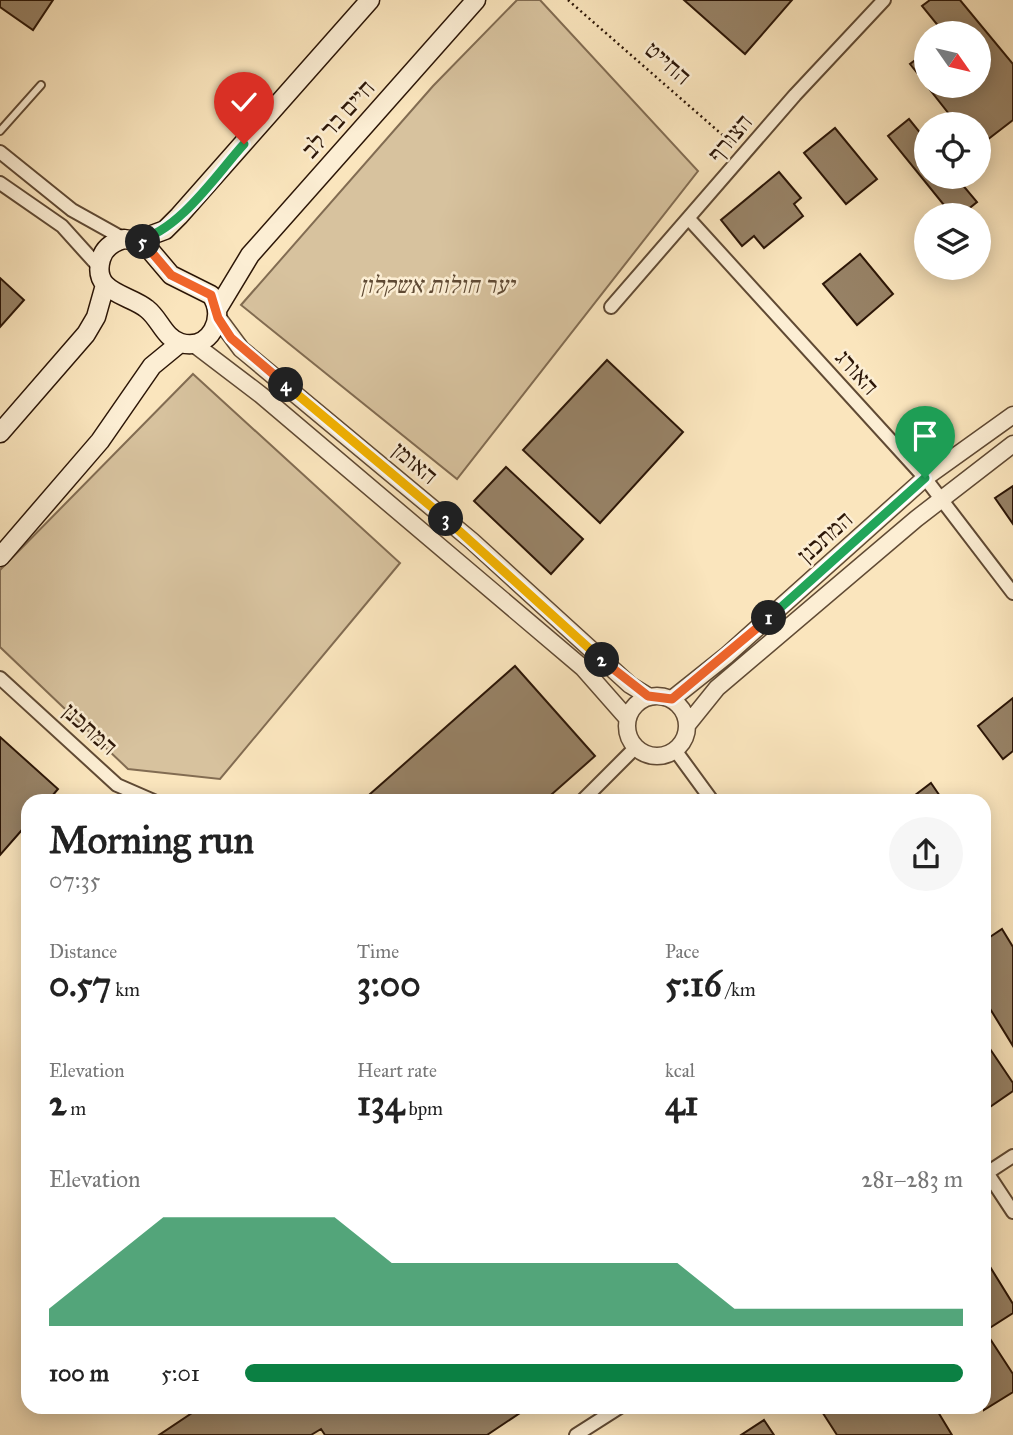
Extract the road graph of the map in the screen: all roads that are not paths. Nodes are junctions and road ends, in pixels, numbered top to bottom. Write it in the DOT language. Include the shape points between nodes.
graph roads {
  1 [pos="370,0"];
  2 [pos="476,0"];
  3 [pos="884,0"];
  4 [pos="41,85"];
  5 [pos="0,131"];
  6 [pos="0,152"];
  7 [pos="0,183"];
  8 [pos="689,219"];
  9 [pos="131,239"];
  10 [pos="99,267"];
  11 [pos="105,285"];
  12 [pos="611,306"];
  13 [pos="218,313"];
  14 [pos="187,343"];
  15 [pos="1013,415"];
  16 [pos="0,433"];
  17 [pos="1013,444"];
  18 [pos="925,478"];
  19 [pos="942,499"];
  20 [pos="0,557"];
  21 [pos="1013,593"];
  22 [pos="0,678"];
  23 [pos="648,696"];
  24 [pos="672,699"];
  25 [pos="627,718"];
  26 [pos="688,724"];
  27 [pos="635,748"];
  28 [pos="675,750"];
  29 [pos="138,794"];
  30 [pos="589,794"];
  31 [pos="707,794"];
  32 [pos="1013,1156"];
  33 [pos="991,1169"];
  34 [pos="991,1181"];
  35 [pos="1013,1212"];
  36 [pos="609,1414"];
  37 [pos="576,1435"];
  1 -- 9 [label="main road" via="179,216 165,230"];
  2 -- 13 [label="main road, חיים בר לב" via="250,255"];
  3 -- 8 [label="street, הצורף"];
  4 -- 5 [label="lane"];
  6 -- 9 [label="street" via="72,210"];
  7 -- 10 [label="street" via="62,226"];
  8 -- 12 [label="street, הצורף"];
  8 -- 18 [label="street, האורג"];
  9 -- 10 [label="main road" via="107,248"];
  9 -- 13 [label="main road" via="151,248 171,275 208,292"];
  10 -- 11 [label="main road"];
  11 -- 14 [label="main road" via="149,310 168,335"];
  11 -- 16 [label="main road" via="86,334"];
  13 -- 14 [label="main road, חיים בר לב" via="211,334"];
  13 -- 23 [label="street, האומן" via="241,349 472,541 630,685"];
  14 -- 20 [label="main road" via="152,366 100,441"];
  14 -- 25 [label="street, האומן" via="252,387 583,668"];
  15 -- 18 [label="street, המתכנן"];
  17 -- 19 [label="street, המתכנן"];
  18 -- 19 [label="street, האורג"];
  18 -- 24 [label="street, המתכנן"];
  19 -- 21 [label="street, האורג"];
  19 -- 26 [label="street, המתכנן" via="717,688"];
  22 -- 29 [label="street, המתכנן" via="117,785"];
  23 -- 24 [label="street"];
  23 -- 25 [label="street"];
  24 -- 26 [label="street" via="683,709"];
  25 -- 27 [label="street" via="626,729"];
  26 -- 28 [label="street"];
  27 -- 28 [label="street" via="659,756"];
  27 -- 30 [label="street"];
  28 -- 31 [label="street"];
  32 -- 33 [label="street"];
  34 -- 35 [label="street"];
  36 -- 37 [label="street"];
}
